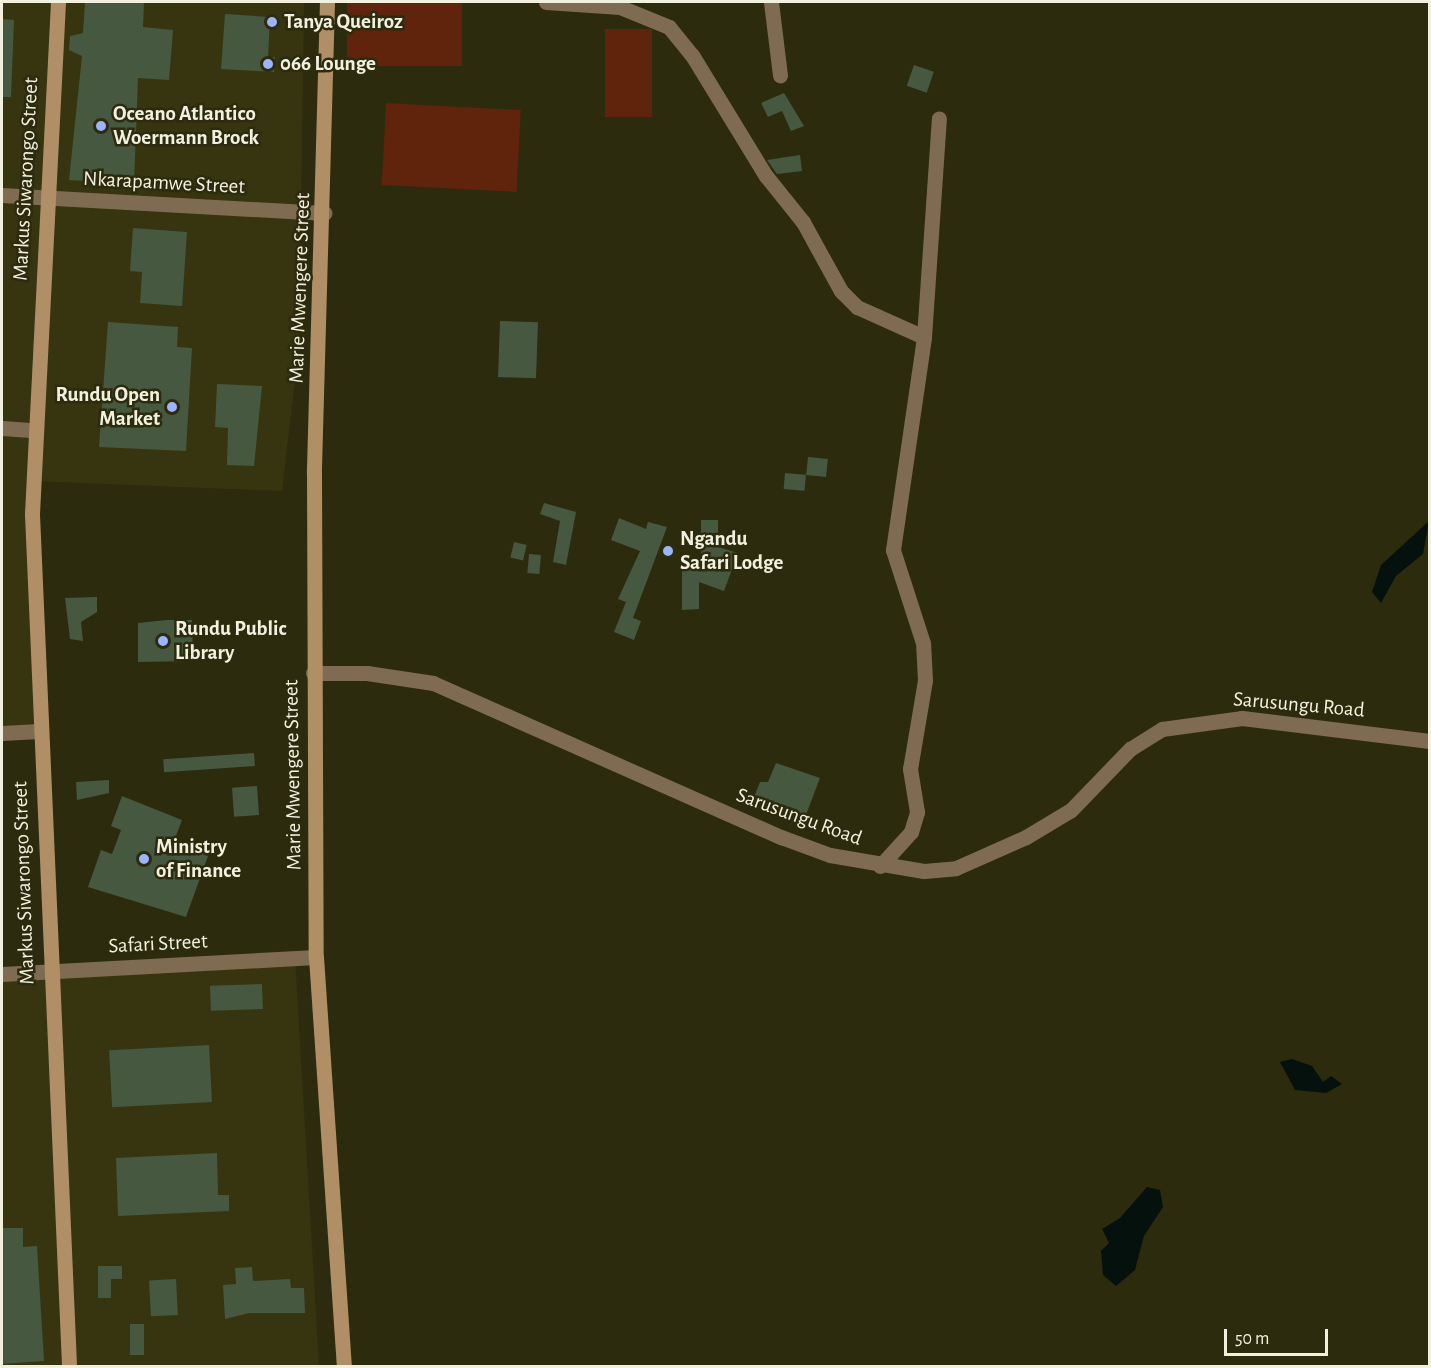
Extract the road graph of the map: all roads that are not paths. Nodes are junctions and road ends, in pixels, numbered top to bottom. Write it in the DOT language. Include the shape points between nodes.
graph roads {
  1 [pos="58,2"];
  2 [pos="327,2"];
  3 [pos="546,2"];
  4 [pos="771,2"];
  5 [pos="780,75"];
  6 [pos="939,119"];
  7 [pos="2,195"];
  8 [pos="46,197"];
  9 [pos="324,213"];
  10 [pos="924,337"];
  11 [pos="2,428"];
  12 [pos="34,430"];
  13 [pos="313,674"];
  14 [pos="39,731"];
  15 [pos="2,733"];
  16 [pos="1430,741"];
  17 [pos="880,866"];
  18 [pos="316,957"];
  19 [pos="48,971"];
  20 [pos="2,974"];
  21 [pos="69,1366"];
  22 [pos="344,1366"];
  1 -- 8 [label="street, Markus Siwarongo Street"];
  2 -- 9 [label="street, Marie Mwengere Street"];
  3 -- 10 [label="street" via="620,7 669,27 692,55 766,176 803,222 841,291 857,307"];
  4 -- 5 [label="street"];
  6 -- 10 [label="street"];
  7 -- 8 [label="street, Nkarapamwe Street"];
  8 -- 9 [label="street, Nkarapamwe Street"];
  8 -- 12 [label="street, Markus Siwarongo Street"];
  9 -- 13 [label="street, Marie Mwengere Street"];
  10 -- 17 [label="street" via="893,550 923,643 925,680 910,769 917,812 911,832"];
  11 -- 12 [label="street"];
  12 -- 14 [label="street, Markus Siwarongo Street"];
  13 -- 17 [label="street, Sarusungu Road" via="389,675 434,683 781,837"];
  13 -- 18 [label="street, Marie Mwengere Street"];
  14 -- 15 [label="street"];
  14 -- 19 [label="street, Markus Siwarongo Street"];
  16 -- 17 [label="street, Sarusungu Road" via="1242,718 1162,729 1130,749 1071,810 994,854 946,869"];
  18 -- 19 [label="street, Safari Street"];
  18 -- 22 [label="street, Marie Mwengere Street"];
  19 -- 20 [label="street, Safari Street"];
  19 -- 21 [label="street, Markus Siwarongo Street"];
}
